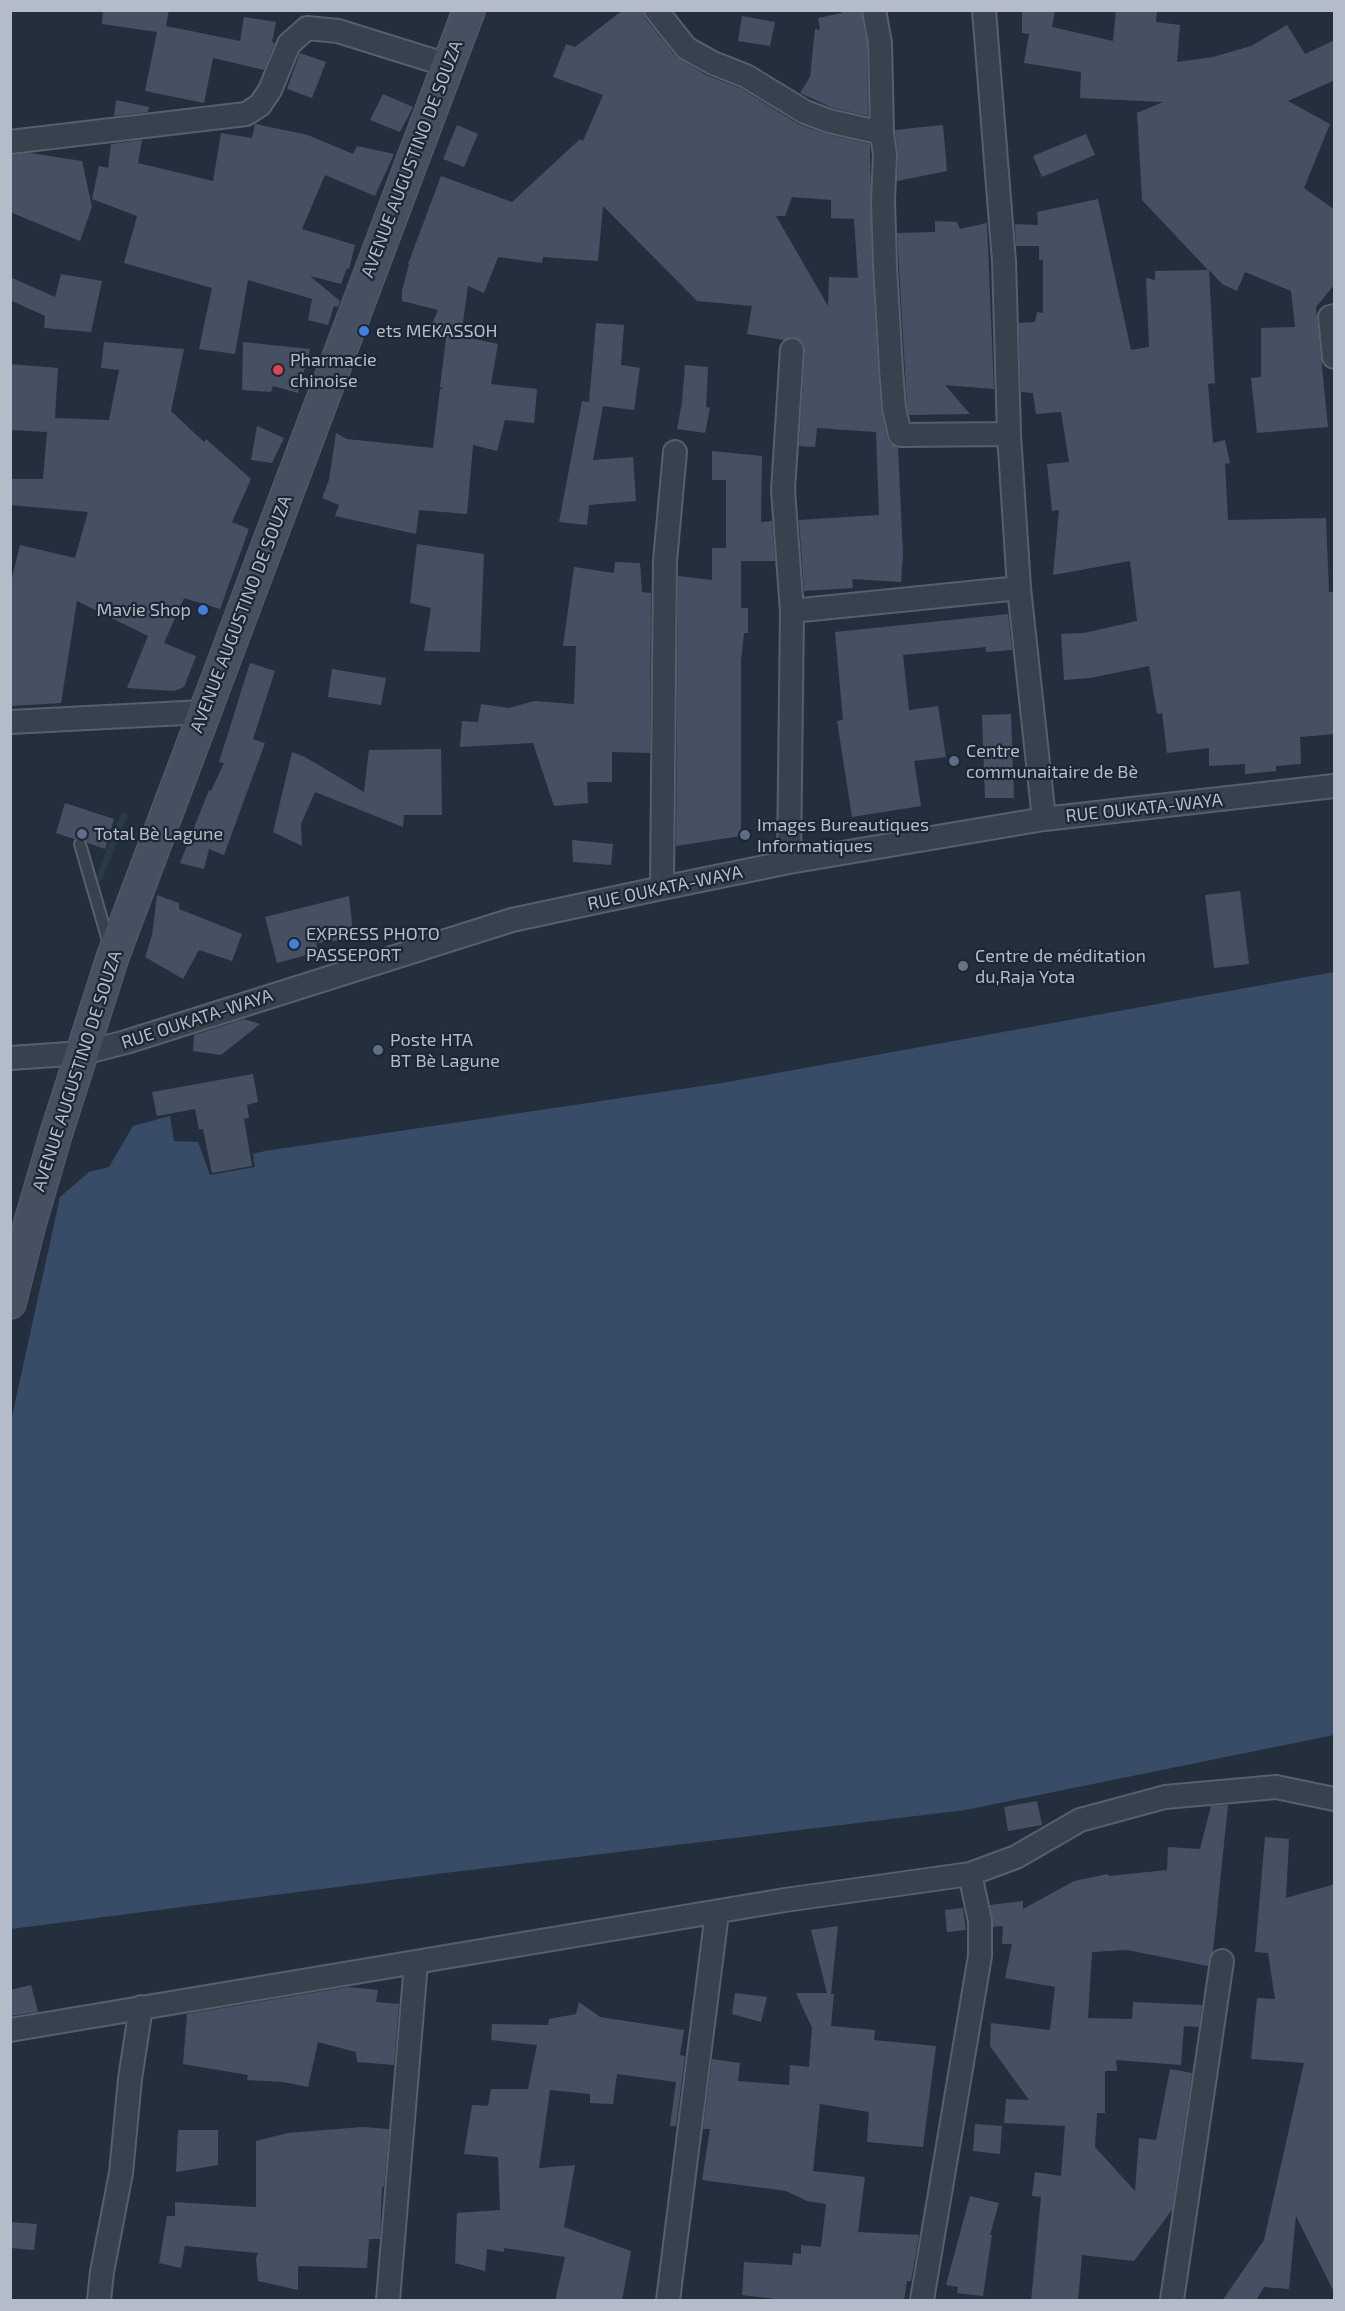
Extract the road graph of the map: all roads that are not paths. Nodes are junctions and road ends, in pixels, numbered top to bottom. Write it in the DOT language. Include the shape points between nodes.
graph roads {
  1 [pos="469,10"];
  2 [pos="656,10"];
  3 [pos="874,10"];
  4 [pos="984,10"];
  5 [pos="307,19"];
  6 [pos="447,65"];
  7 [pos="882,133"];
  8 [pos="10,142"];
  9 [pos="1335,316"];
  10 [pos="792,350"];
  11 [pos="1335,357"];
  12 [pos="1010,434"];
  13 [pos="675,452"];
  14 [pos="1019,588"];
  15 [pos="792,611"];
  16 [pos="203,712"];
  17 [pos="10,722"];
  18 [pos="1335,786"];
  19 [pos="1044,819"];
  20 [pos="80,844"];
  21 [pos="789,862"];
  22 [pos="662,888"];
  23 [pos="113,956"];
  24 [pos="83,1053"];
  25 [pos="10,1058"];
  26 [pos="10,1303"];
  27 [pos="1335,1799"];
  28 [pos="970,1874"];
  29 [pos="717,1913"];
  30 [pos="1222,1961"];
  31 [pos="416,1963"];
  32 [pos="141,2007"];
  33 [pos="10,2030"];
  34 [pos="99,2301"];
  35 [pos="388,2301"];
  36 [pos="668,2301"];
  37 [pos="922,2301"];
  38 [pos="1172,2301"];
  1 -- 6 [label="main road, AVENUE AUGUSTINO DE SOUZA"];
  2 -- 7 [label="street" via="686,48 713,63 746,76 805,112"];
  3 -- 7 [label="street" via="880,43"];
  4 -- 12 [label="street" via="1004,261"];
  5 -- 6 [label="street"];
  5 -- 8 [label="street" via="290,44 270,90 260,105 246,114"];
  6 -- 16 [label="main road, AVENUE AUGUSTINO DE SOUZA"];
  7 -- 12 [label="street" via="891,369 900,435"];
  9 -- 11 [label="street" via="1330,317"];
  10 -- 15 [label="street" via="783,490"];
  12 -- 14 [label="street"];
  13 -- 22 [label="street" via="665,561"];
  14 -- 15 [label="street"];
  14 -- 19 [label="street"];
  15 -- 21 [label="street"];
  16 -- 17 [label="street"];
  16 -- 23 [label="main road, AVENUE AUGUSTINO DE SOUZA"];
  18 -- 19 [label="street, RUE OUKATA-WAYA"];
  19 -- 21 [label="street, RUE OUKATA-WAYA"];
  20 -- 23 [label="lane"];
  21 -- 22 [label="street, RUE OUKATA-WAYA"];
  22 -- 24 [label="street, RUE OUKATA-WAYA" via="512,920"];
  23 -- 24 [label="main road, AVENUE AUGUSTINO DE SOUZA"];
  24 -- 25 [label="street, RUE OUKATA-WAYA"];
  24 -- 26 [label="main road, AVENUE AUGUSTINO DE SOUZA" via="30,1222"];
  27 -- 28 [label="street" via="1276,1787 1165,1797 1080,1820 1016,1857"];
  28 -- 29 [label="street"];
  28 -- 37 [label="street" via="980,1921 980,1956"];
  29 -- 31 [label="street"];
  29 -- 36 [label="street"];
  30 -- 38 [label="street"];
  31 -- 32 [label="street"];
  31 -- 35 [label="street"];
  32 -- 33 [label="street"];
  32 -- 34 [label="street" via="121,2173"];
}
